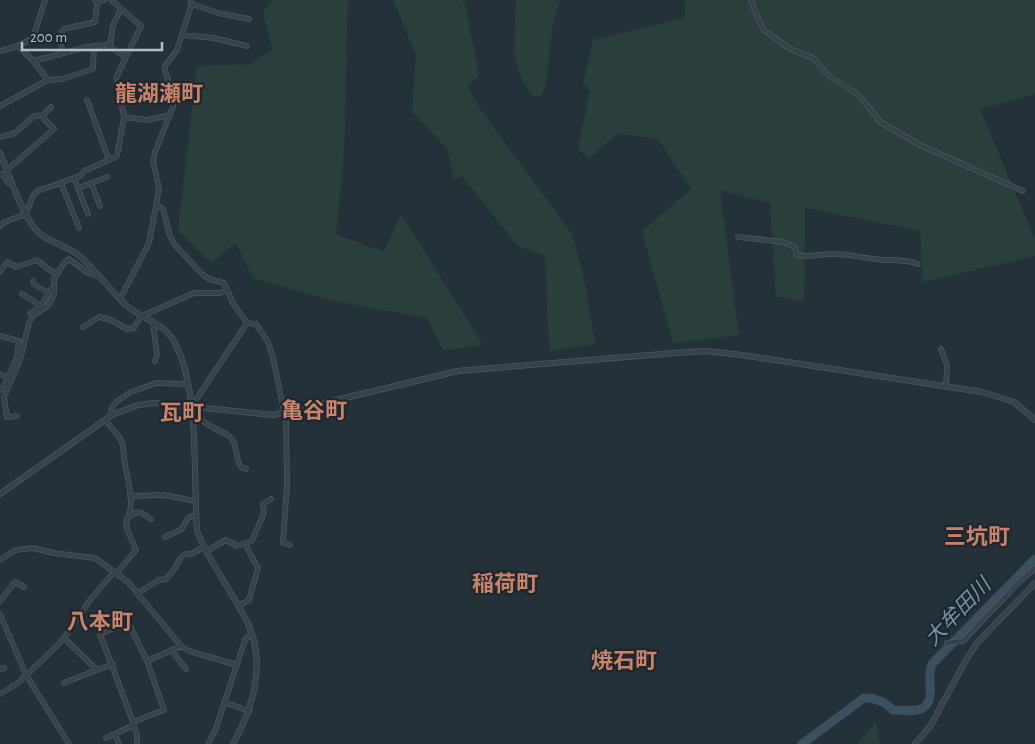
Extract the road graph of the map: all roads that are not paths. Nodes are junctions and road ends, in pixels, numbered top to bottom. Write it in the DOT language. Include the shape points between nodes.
graph roads {
  1 [pos="45,0"];
  2 [pos="104,0"];
  3 [pos="111,0"];
  4 [pos="191,0"];
  5 [pos="751,0"];
  6 [pos="96,2"];
  7 [pos="191,6"];
  8 [pos="121,9"];
  9 [pos="249,18"];
  10 [pos="182,35"];
  11 [pos="18,46"];
  12 [pos="94,46"];
  13 [pos="110,46"];
  14 [pos="247,46"];
  15 [pos="0,51"];
  16 [pos="63,53"];
  17 [pos="126,57"];
  18 [pos="33,61"];
  19 [pos="48,80"];
  20 [pos="87,100"];
  21 [pos="0,106"];
  22 [pos="52,107"];
  23 [pos="43,115"];
  24 [pos="170,115"];
  25 [pos="124,117"];
  26 [pos="0,137"];
  27 [pos="0,153"];
  28 [pos="109,160"];
  29 [pos="7,170"];
  30 [pos="0,174"];
  31 [pos="107,177"];
  32 [pos="74,178"];
  33 [pos="12,182"];
  34 [pos="61,183"];
  35 [pos="91,183"];
  36 [pos="78,188"];
  37 [pos="1023,191"];
  38 [pos="157,205"];
  39 [pos="100,206"];
  40 [pos="26,214"];
  41 [pos="88,214"];
  42 [pos="0,226"];
  43 [pos="79,228"];
  44 [pos="738,237"];
  45 [pos="918,264"];
  46 [pos="0,272"];
  47 [pos="57,274"];
  48 [pos="100,277"];
  49 [pos="33,281"];
  50 [pos="54,287"];
  51 [pos="227,290"];
  52 [pos="48,293"];
  53 [pos="22,294"];
  54 [pos="120,300"];
  55 [pos="41,306"];
  56 [pos="30,312"];
  57 [pos="141,316"];
  58 [pos="153,322"];
  59 [pos="247,324"];
  60 [pos="83,327"];
  61 [pos="0,336"];
  62 [pos="21,342"];
  63 [pos="941,349"];
  64 [pos="155,361"];
  65 [pos="0,374"];
  66 [pos="8,378"];
  67 [pos="187,384"];
  68 [pos="946,386"];
  69 [pos="0,390"];
  70 [pos="191,406"];
  71 [pos="285,413"];
  72 [pos="17,416"];
  73 [pos="111,416"];
  74 [pos="192,416"];
  75 [pos="105,420"];
  76 [pos="1035,420"];
  77 [pos="246,469"];
  78 [pos="0,494"];
  79 [pos="130,496"];
  80 [pos="270,499"];
  81 [pos="195,501"];
  82 [pos="196,514"];
  83 [pos="128,517"];
  84 [pos="151,519"];
  85 [pos="166,537"];
  86 [pos="245,544"];
  87 [pos="290,545"];
  88 [pos="205,549"];
  89 [pos="0,560"];
  90 [pos="1035,568"];
  91 [pos="116,573"];
  92 [pos="1035,583"];
  93 [pos="24,587"];
  94 [pos="138,593"];
  95 [pos="0,601"];
  96 [pos="238,606"];
  97 [pos="0,614"];
  98 [pos="252,633"];
  99 [pos="64,638"];
  100 [pos="947,643"];
  101 [pos="181,646"];
  102 [pos="171,650"];
  103 [pos="147,661"];
  104 [pos="113,664"];
  105 [pos="236,665"];
  106 [pos="186,669"];
  107 [pos="97,670"];
  108 [pos="26,675"];
  109 [pos="64,683"];
  110 [pos="0,694"];
  111 [pos="224,702"];
  112 [pos="249,711"];
  113 [pos="134,724"];
  114 [pos="115,734"];
  115 [pos="106,738"];
  116 [pos="69,744"];
  117 [pos="119,744"];
  118 [pos="137,744"];
  119 [pos="208,744"];
  120 [pos="233,744"];
  121 [pos="915,744"];
  1 -- 11 [label="street" via="34,35"];
  2 -- 6 [label="street"];
  3 -- 8 [label="street"];
  4 -- 7 [label="street"];
  5 -- 37 [label="street" via="764,30 790,49 812,58 830,77 857,94 880,122 922,146"];
  6 -- 16 [label="street" via="95,22 61,32"];
  7 -- 9 [label="street"];
  7 -- 10 [label="street"];
  8 -- 13 [label="street" via="113,25"];
  8 -- 17 [label="street" via="140,26"];
  10 -- 14 [label="street"];
  10 -- 24 [label="street" via="177,50 165,66 173,107"];
  11 -- 15 [label="street"];
  11 -- 18 [label="street"];
  12 -- 13 [label="street"];
  12 -- 16 [label="street"];
  12 -- 19 [label="street" via="93,69"];
  13 -- 17 [label="street"];
  16 -- 18 [label="street"];
  17 -- 25 [label="street" via="116,78"];
  18 -- 19 [label="street"];
  19 -- 21 [label="street"];
  20 -- 28 [label="street"];
  22 -- 23 [label="street"];
  23 -- 26 [label="street" via="34,116 15,133"];
  23 -- 29 [label="street" via="54,130"];
  24 -- 25 [label="street" via="147,120"];
  24 -- 38 [label="street" via="153,161 159,189"];
  25 -- 28 [label="street" via="119,153"];
  27 -- 29 [label="street"];
  28 -- 32 [label="street"];
  29 -- 33 [label="street"];
  30 -- 33 [label="street" via="8,183"];
  31 -- 35 [label="street"];
  32 -- 34 [label="street"];
  32 -- 36 [label="street"];
  33 -- 40 [label="street"];
  34 -- 40 [label="street" via="37,191"];
  34 -- 43 [label="street"];
  35 -- 36 [label="street"];
  35 -- 39 [label="street"];
  36 -- 41 [label="street"];
  38 -- 51 [label="street" via="163,209 175,245 202,274 224,282"];
  38 -- 54 [label="street" via="149,243"];
  40 -- 42 [label="street"];
  40 -- 48 [label="street" via="38,233 78,255"];
  44 -- 45 [label="street" via="783,242 795,247 797,255 805,257 837,254"];
  46 -- 47 [label="street" via="7,262 16,267 37,260"];
  47 -- 48 [label="street" via="69,259 88,273"];
  47 -- 50 [label="street"];
  48 -- 54 [label="street"];
  49 -- 52 [label="street"];
  50 -- 52 [label="street"];
  50 -- 62 [label="street" via="50,303 32,316"];
  51 -- 57 [label="street" via="194,293"];
  51 -- 59 [label="street"];
  52 -- 55 [label="street"];
  53 -- 55 [label="street"];
  54 -- 57 [label="street"];
  55 -- 56 [label="street"];
  57 -- 58 [label="street"];
  57 -- 60 [label="street" via="134,328 127,329 99,316"];
  58 -- 64 [label="street"];
  58 -- 67 [label="street" via="174,342"];
  59 -- 70 [label="street"];
  59 -- 71 [label="street" via="256,324 268,342"];
  61 -- 62 [label="street"];
  62 -- 66 [label="street"];
  62 -- 72 [label="street" via="20,360 4,397 7,418"];
  63 -- 68 [label="street" via="947,366"];
  65 -- 66 [label="street"];
  66 -- 69 [label="street"];
  67 -- 70 [label="street"];
  67 -- 73 [label="street" via="156,383 131,392 116,402"];
  68 -- 71 [label="street" via="716,351 458,371"];
  68 -- 76 [label="street" via="1005,398"];
  70 -- 71 [label="street" via="262,415"];
  70 -- 73 [label="street" via="144,404"];
  70 -- 74 [label="street"];
  71 -- 87 [label="street" via="287,485 283,542"];
  73 -- 75 [label="street"];
  74 -- 77 [label="street" via="231,437 239,464"];
  74 -- 81 [label="street"];
  75 -- 78 [label="street"];
  75 -- 79 [label="street" via="123,444"];
  79 -- 81 [label="street" via="164,495"];
  79 -- 83 [label="street"];
  80 -- 86 [label="street" via="264,504 264,513 252,541"];
  81 -- 82 [label="street"];
  82 -- 85 [label="street" via="185,521 182,529"];
  82 -- 88 [label="street" via="197,531"];
  83 -- 84 [label="street" via="140,511"];
  83 -- 91 [label="street" via="127,529 136,550"];
  86 -- 88 [label="street" via="237,546 226,540"];
  86 -- 96 [label="street" via="258,568 249,600"];
  88 -- 94 [label="street" via="180,557 166,578"];
  88 -- 96 [label="street"];
  89 -- 91 [label="street" via="16,550 34,548 95,558"];
  90 -- 100 [label="street" via="963,641"];
  91 -- 94 [label="street"];
  91 -- 99 [label="street" via="90,600"];
  92 -- 121 [label="street" via="978,642 931,725"];
  93 -- 95 [label="street" via="14,582"];
  94 -- 101 [label="street"];
  96 -- 98 [label="street"];
  97 -- 108 [label="street"];
  98 -- 105 [label="street" via="244,640"];
  98 -- 112 [label="street" via="256,671"];
  99 -- 107 [label="street"];
  99 -- 108 [label="street"];
  101 -- 102 [label="street"];
  101 -- 105 [label="street"];
  102 -- 103 [label="street"];
  102 -- 106 [label="street"];
  103 -- 104 [label="street" via="128,622 100,634"];
  103 -- 113 [label="street" via="164,710"];
  104 -- 107 [label="street"];
  104 -- 113 [label="street"];
  105 -- 111 [label="street"];
  107 -- 109 [label="street"];
  108 -- 110 [label="street"];
  108 -- 116 [label="street"];
  111 -- 112 [label="street"];
  111 -- 119 [label="street"];
  112 -- 120 [label="street"];
  113 -- 114 [label="street"];
  113 -- 118 [label="street"];
  114 -- 115 [label="street"];
  114 -- 117 [label="street"];
}
